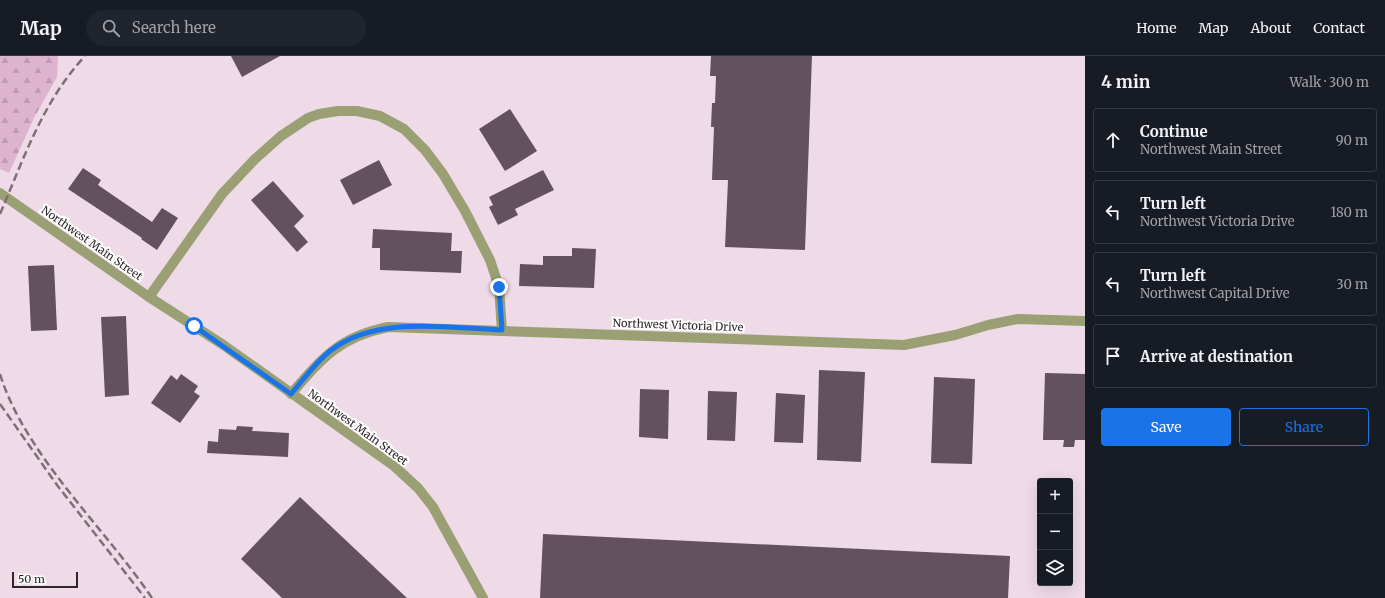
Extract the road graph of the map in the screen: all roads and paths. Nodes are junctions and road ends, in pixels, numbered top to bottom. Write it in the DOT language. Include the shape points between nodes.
graph roads {
  1 [pos="0,193"];
  2 [pos="149,297"];
  3 [pos="1085,321"];
  4 [pos="502,330"];
  5 [pos="291,394"];
  6 [pos="484,598"];
  1 -- 2 [label="street, Northwest Main Street"];
  2 -- 4 [label="street" via="222,194 255,159 308,118 338,110 357,111 380,116 404,129 425,150 443,174 490,260 499,287"];
  2 -- 5 [label="street, Northwest Main Street" via="222,344"];
  3 -- 4 [label="street, Northwest Victoria Drive" via="1018,319 955,335 904,344"];
  4 -- 5 [label="street, Northwest Victoria Drive" via="399,326 378,329 357,336 330,351 320,359"];
  5 -- 6 [label="street, Northwest Main Street" via="394,466 418,488 444,526"];
}
